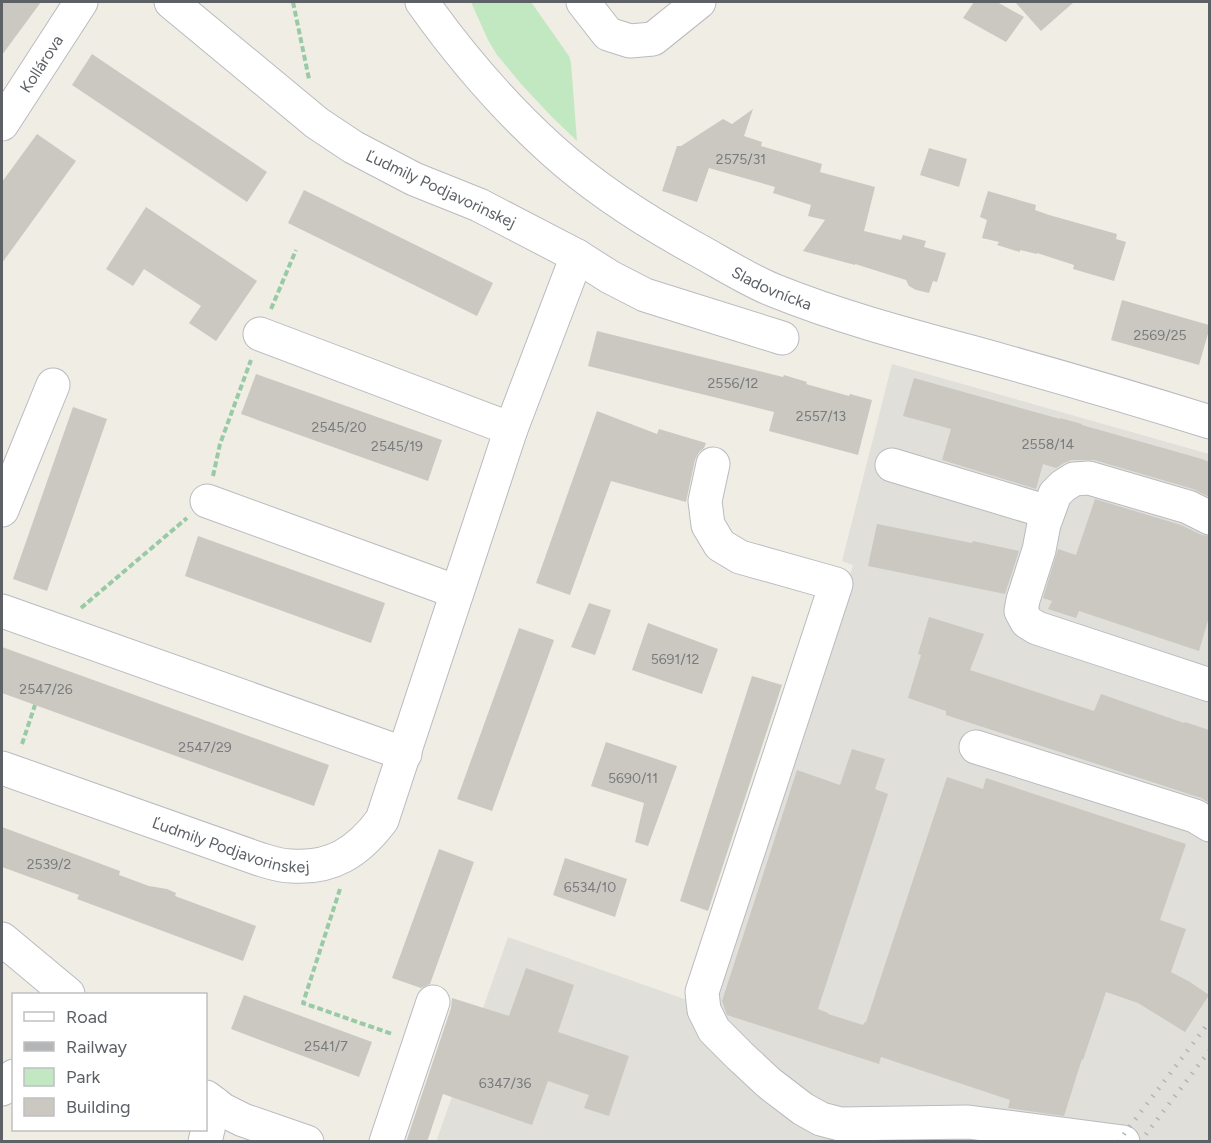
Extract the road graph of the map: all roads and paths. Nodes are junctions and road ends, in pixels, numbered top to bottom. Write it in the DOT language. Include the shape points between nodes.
graph roads {
  1 [pos="81,2"];
  2 [pos="171,2"];
  3 [pos="293,2"];
  4 [pos="422,2"];
  5 [pos="583,2"];
  6 [pos="699,2"];
  7 [pos="311,90"];
  8 [pos="2,124"];
  9 [pos="296,250"];
  10 [pos="577,256"];
  11 [pos="260,334"];
  12 [pos="782,338"];
  13 [pos="53,385"];
  14 [pos="1209,422"];
  15 [pos="511,429"];
  16 [pos="713,464"];
  17 [pos="892,465"];
  18 [pos="207,501"];
  19 [pos="2,510"];
  20 [pos="1048,512"];
  21 [pos="1209,518"];
  22 [pos="457,592"];
  23 [pos="2,611"];
  24 [pos="55,630"];
  25 [pos="1209,685"];
  26 [pos="35,705"];
  27 [pos="976,747"];
  28 [pos="405,754"];
  29 [pos="11,759"];
  30 [pos="1209,825"];
  31 [pos="352,851"];
  32 [pos="2,939"];
  33 [pos="67,993"];
  34 [pos="433,1002"];
  35 [pos="418,1044"];
  36 [pos="210,1100"];
  37 [pos="207,1125"];
  38 [pos="307,1142"];
  39 [pos="386,1142"];
  40 [pos="1123,1142"];
  1 -- 8 [label="street, Kollárova"];
  2 -- 10 [label="street, Ľudmily Podjavorinskej" via="317,123 353,147"];
  3 -- 7 [label="path"];
  4 -- 14 [label="street, Sladovnícka" via="486,85 553,152 617,201 732,269 771,289 838,313"];
  5 -- 6 [label="street" via="608,34 630,41 653,39"];
  9 -- 11 [label="path"];
  10 -- 12 [label="street, Ľudmily Podjavorinskej" via="645,295"];
  10 -- 15 [label="street, Ľudmily Podjavorinskej"];
  11 -- 15 [label="street"];
  11 -- 18 [label="path" via="220,444"];
  13 -- 19 [label="street"];
  15 -- 22 [label="street, Ľudmily Podjavorinskej"];
  16 -- 40 [label="street" via="705,501 708,525 720,545 740,557 836,584 702,992 704,1010 714,1030 778,1089 821,1119 840,1124 968,1122"];
  17 -- 20 [label="street"];
  18 -- 22 [label="street"];
  18 -- 24 [label="path"];
  20 -- 21 [label="street" via="1063,486 1074,479 1089,478 1188,507"];
  20 -- 25 [label="street" via="1023,600 1021,611 1027,622"];
  22 -- 28 [label="street, Ľudmily Podjavorinskej"];
  23 -- 24 [label="street"];
  24 -- 28 [label="street"];
  26 -- 29 [label="path"];
  27 -- 30 [label="street" via="1195,816"];
  28 -- 31 [label="street, Ľudmily Podjavorinskej" via="382,820"];
  29 -- 31 [label="street, Ľudmily Podjavorinskej" via="259,859 289,867 311,866"];
  31 -- 35 [label="path" via="303,1003"];
  32 -- 33 [label="street"];
  34 -- 35 [label="street"];
  35 -- 39 [label="street"];
  36 -- 37 [label="street"];
  36 -- 38 [label="street" via="243,1120"];
}
